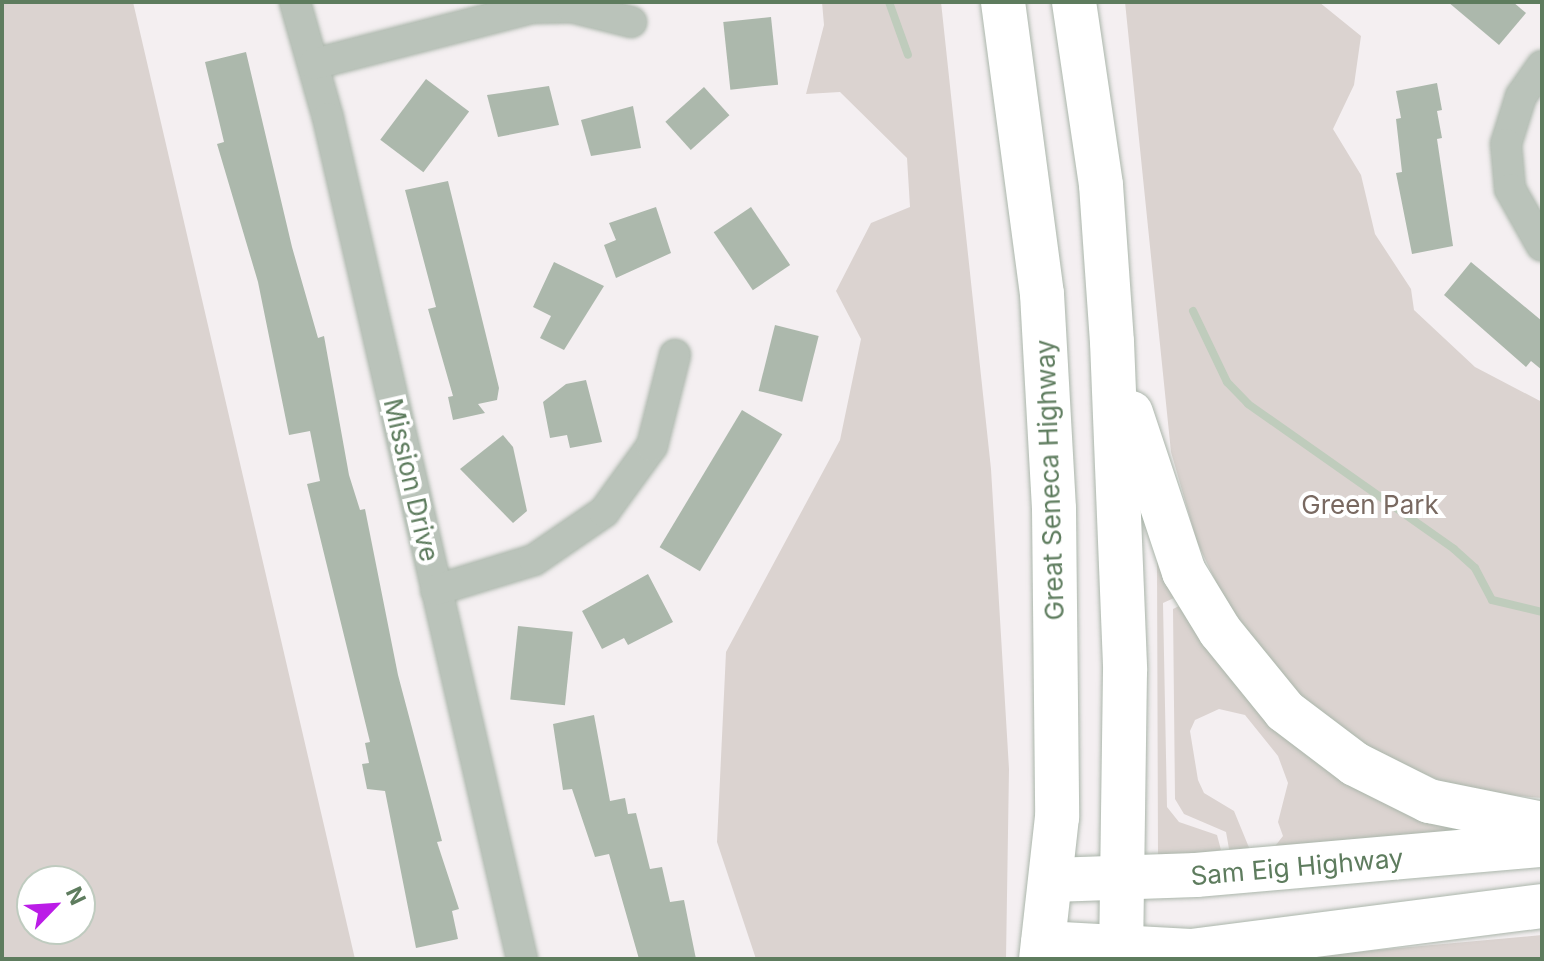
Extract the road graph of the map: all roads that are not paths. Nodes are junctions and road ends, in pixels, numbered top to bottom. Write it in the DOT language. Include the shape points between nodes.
graph roads {
  1 [pos="295,2"];
  2 [pos="1003,2"];
  3 [pos="1074,2"];
  4 [pos="631,22"];
  5 [pos="314,64"];
  6 [pos="1542,66"];
  7 [pos="1542,246"];
  8 [pos="1112,342"];
  9 [pos="675,355"];
  10 [pos="436,590"];
  11 [pos="1542,824"];
  12 [pos="1542,845"];
  13 [pos="1052,880"];
  14 [pos="1123,881"];
  15 [pos="1542,906"];
  16 [pos="1042,951"];
  17 [pos="1122,953"];
  18 [pos="522,959"];
  1 -- 5 [label="street, Mission Drive"];
  2 -- 13 [label="main road, Great Seneca Highway" via="1042,294 1049,417 1059,696"];
  3 -- 8 [label="main road" via="1101,185"];
  4 -- 5 [label="street" via="571,7 532,8"];
  5 -- 10 [label="street, Mission Drive"];
  6 -- 7 [label="street" via="1521,96 1506,144 1510,189"];
  8 -- 11 [label="main road" via="1184,572 1220,631 1285,711 1355,764 1429,801"];
  8 -- 14 [label="main road" via="1125,671"];
  9 -- 10 [label="street" via="652,446 604,512 534,560"];
  10 -- 18 [label="street, Mission Drive"];
  12 -- 14 [label="main road, Sam Eig Highway"];
  13 -- 14 [label="main road, Sam Eig Highway"];
  13 -- 16 [label="main road, Great Seneca Highway"];
  14 -- 17 [label="main road"];
  15 -- 17 [label="main road" via="1191,951"];
  16 -- 17 [label="main road"];
}
